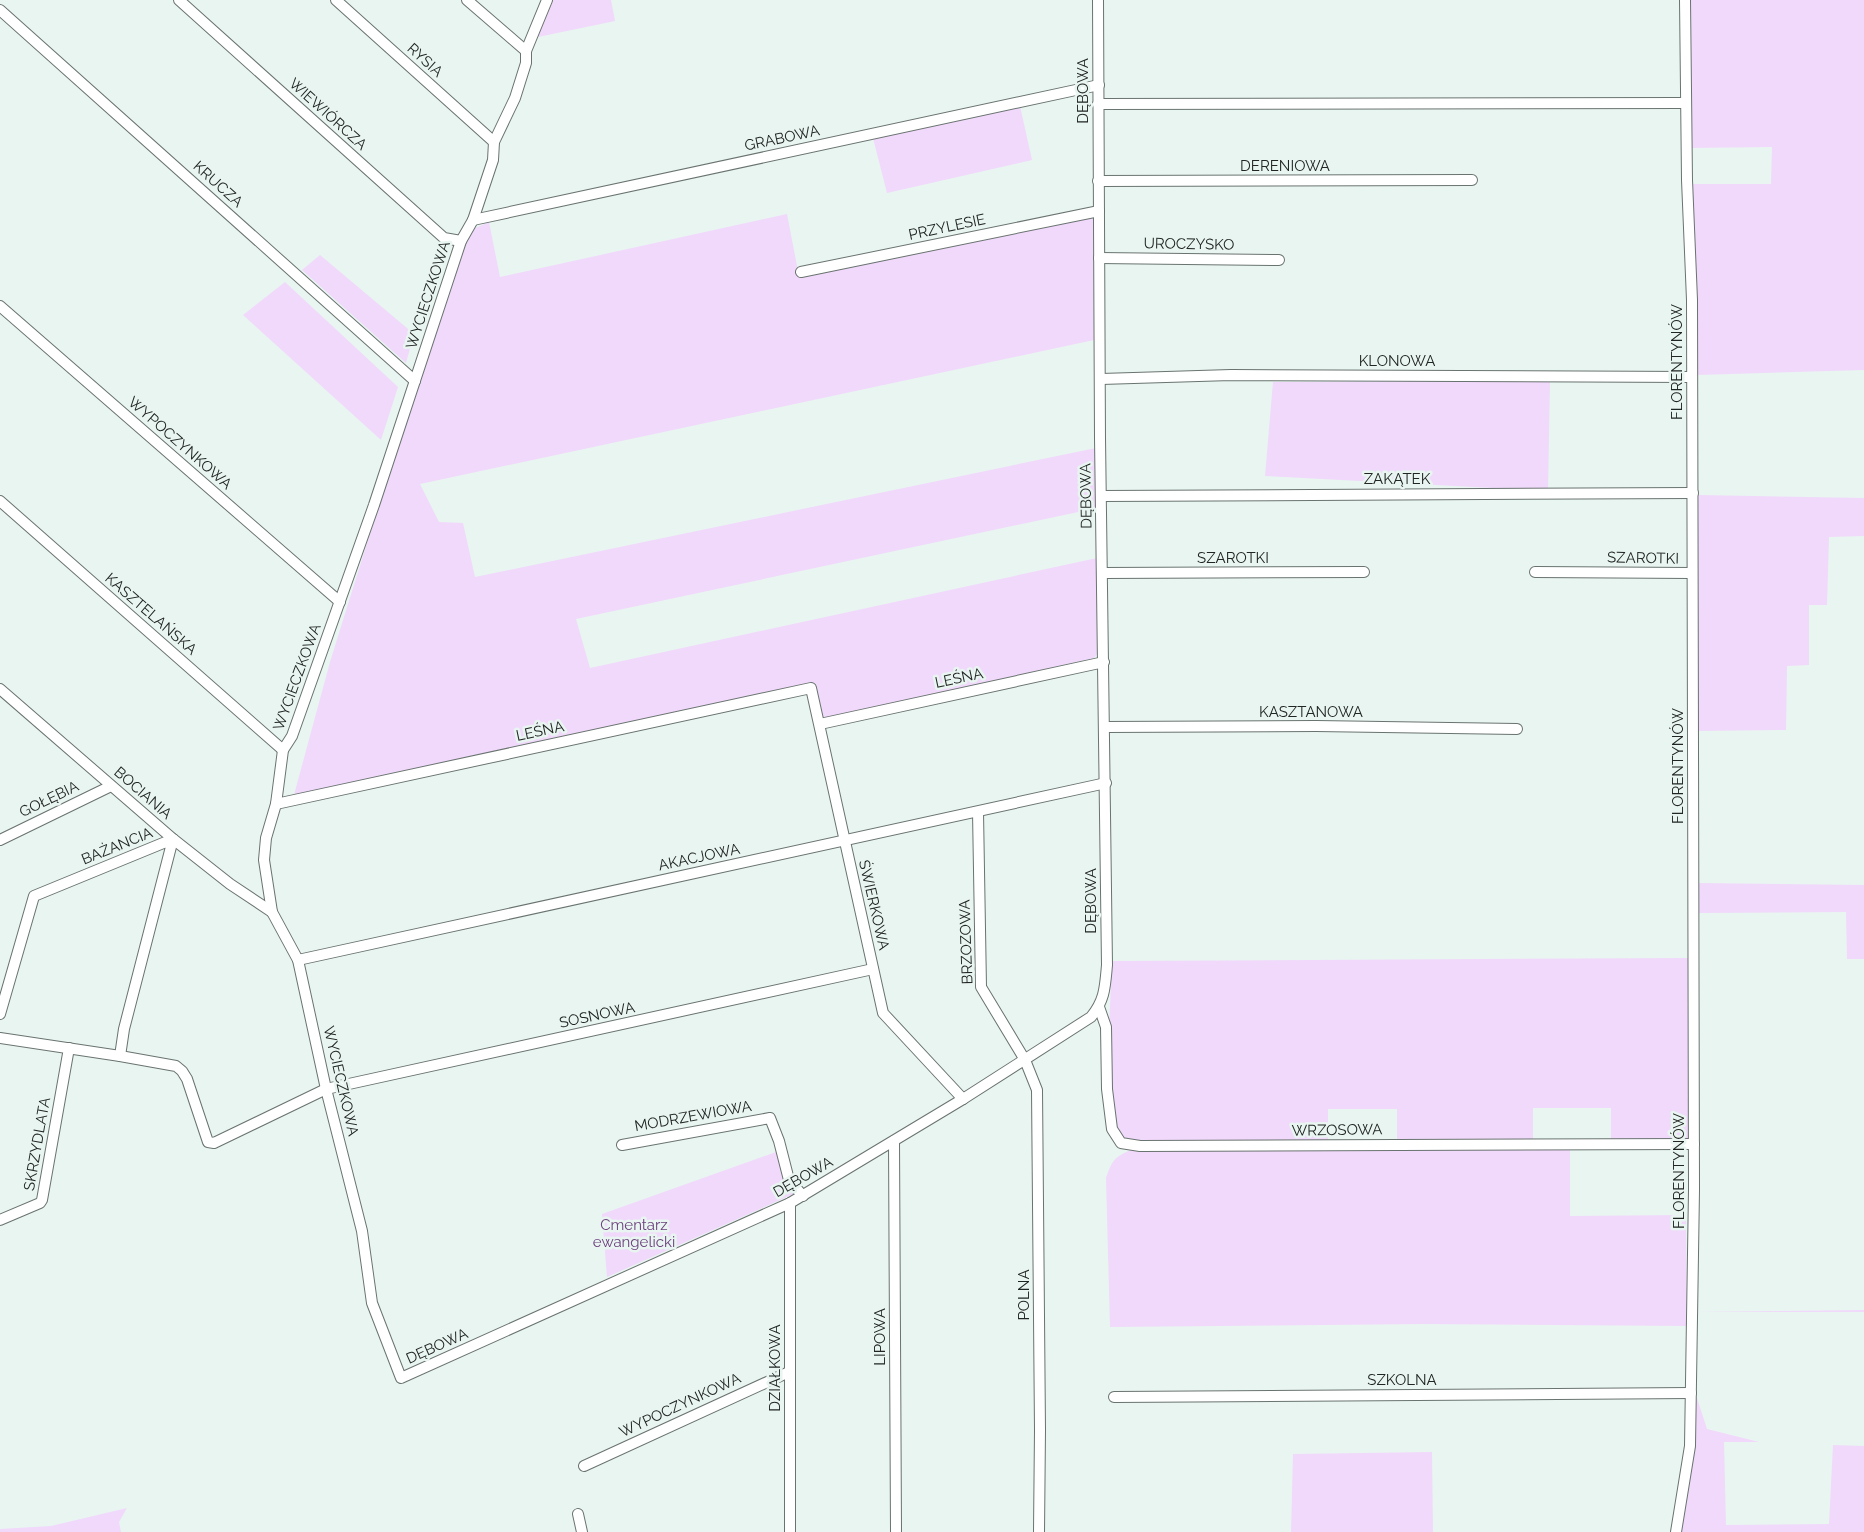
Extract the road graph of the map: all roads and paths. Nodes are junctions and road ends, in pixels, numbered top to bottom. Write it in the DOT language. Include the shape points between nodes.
graph roads {
  1 [pos="178,0"];
  2 [pos="336,0"];
  3 [pos="467,0"];
  4 [pos="547,0"];
  5 [pos="1098,0"];
  6 [pos="1685,0"];
  7 [pos="0,10"];
  8 [pos="526,51"];
  9 [pos="1099,85"];
  10 [pos="1686,103"];
  11 [pos="1098,104"];
  12 [pos="494,142"];
  13 [pos="1472,180"];
  14 [pos="1098,181"];
  15 [pos="1098,211"];
  16 [pos="473,220"];
  17 [pos="460,241"];
  18 [pos="1099,258"];
  19 [pos="1279,260"];
  20 [pos="801,272"];
  21 [pos="0,306"];
  22 [pos="1101,378"];
  23 [pos="1692,378"];
  24 [pos="416,381"];
  25 [pos="1693,493"];
  26 [pos="1101,496"];
  27 [pos="0,501"];
  28 [pos="1364,572"];
  29 [pos="1535,572"];
  30 [pos="1692,573"];
  31 [pos="1103,574"];
  32 [pos="340,602"];
  33 [pos="1104,662"];
  34 [pos="811,688"];
  35 [pos="0,689"];
  36 [pos="820,724"];
  37 [pos="1105,727"];
  38 [pos="1517,729"];
  39 [pos="283,750"];
  40 [pos="1106,783"];
  41 [pos="111,786"];
  42 [pos="276,804"];
  43 [pos="978,812"];
  44 [pos="173,839"];
  45 [pos="0,840"];
  46 [pos="844,841"];
  47 [pos="272,912"];
  48 [pos="298,960"];
  49 [pos="873,969"];
  50 [pos="1099,1007"];
  51 [pos="0,1014"];
  52 [pos="0,1038"];
  53 [pos="69,1048"];
  54 [pos="120,1056"];
  55 [pos="1025,1060"];
  56 [pos="326,1088"];
  57 [pos="963,1099"];
  58 [pos="894,1141"];
  59 [pos="1694,1144"];
  60 [pos="622,1145"];
  61 [pos="802,1196"];
  62 [pos="790,1204"];
  63 [pos="0,1220"];
  64 [pos="789,1372"];
  65 [pos="401,1378"];
  66 [pos="1691,1393"];
  67 [pos="1114,1397"];
  68 [pos="584,1466"];
  69 [pos="578,1514"];
  70 [pos="582,1532"];
  71 [pos="790,1532"];
  72 [pos="896,1532"];
  73 [pos="1038,1532"];
  74 [pos="1676,1532"];
  1 -- 17 [label="street, WIEWIÓRCZA" via="444,238"];
  2 -- 12 [label="street, RYSIA"];
  3 -- 8 [label="street"];
  4 -- 8 [label="street, WYCIECZKOWA"];
  5 -- 9 [label="street, DĘBOWA"];
  6 -- 10 [label="street, FLORENTYNÓW"];
  7 -- 24 [label="street, KRUCZA"];
  8 -- 12 [label="street, WYCIECZKOWA" via="526,63 515,98"];
  9 -- 11 [label="street, DĘBOWA"];
  9 -- 16 [label="street, GRABOWA"];
  10 -- 11 [label="street"];
  10 -- 23 [label="street, FLORENTYNÓW"];
  11 -- 14 [label="street, DĘBOWA"];
  12 -- 16 [label="street, WYCIECZKOWA" via="493,160"];
  13 -- 14 [label="street, DERENIOWA"];
  14 -- 15 [label="street, DĘBOWA"];
  15 -- 18 [label="street, DĘBOWA"];
  15 -- 20 [label="street, PRZYLESIE"];
  16 -- 17 [label="street, WYCIECZKOWA"];
  17 -- 24 [label="street, WYCIECZKOWA"];
  18 -- 19 [label="street, UROCZYSKO"];
  18 -- 22 [label="street, DĘBOWA"];
  21 -- 32 [label="street, WYPOCZYNKOWA"];
  22 -- 23 [label="street, KLONOWA" via="1231,374"];
  22 -- 26 [label="street, DĘBOWA"];
  23 -- 25 [label="street, FLORENTYNÓW"];
  24 -- 32 [label="street, WYCIECZKOWA"];
  25 -- 26 [label="street, ZAKĄTEK"];
  25 -- 30 [label="street, FLORENTYNÓW"];
  26 -- 31 [label="street, DĘBOWA"];
  27 -- 39 [label="street, KASZTELAŃSKA"];
  28 -- 31 [label="street, SZAROTKI"];
  29 -- 30 [label="street, SZAROTKI"];
  30 -- 59 [label="street, FLORENTYNÓW"];
  31 -- 33 [label="street, DĘBOWA"];
  32 -- 39 [label="street, WYCIECZKOWA" via="292,736"];
  33 -- 36 [label="street, LEŚNA"];
  33 -- 37 [label="street, DĘBOWA"];
  34 -- 36 [label="street, ŚWIERKOWA"];
  34 -- 42 [label="street, LEŚNA"];
  35 -- 41 [label="street, BOCIANIA"];
  36 -- 46 [label="street, ŚWIERKOWA"];
  37 -- 38 [label="street, KASZTANOWA"];
  37 -- 40 [label="street, DĘBOWA"];
  39 -- 42 [label="street, WYCIECZKOWA"];
  40 -- 43 [label="street, AKACJOWA"];
  40 -- 50 [label="street, DĘBOWA" via="1107,965 1105,991"];
  41 -- 44 [label="street, BOCIANIA"];
  41 -- 45 [label="street, GOŁĘBIA"];
  42 -- 47 [label="street, WYCIECZKOWA" via="266,838 264,860"];
  43 -- 46 [label="street, AKACJOWA"];
  43 -- 55 [label="street, BRZOZOWA" via="981,988"];
  44 -- 47 [label="street, BOCIANIA"];
  44 -- 51 [label="street, BAŻANCIA" via="34,896"];
  44 -- 54 [label="street, BAŻANCIA" via="124,1029"];
  46 -- 48 [label="street, AKACJOWA"];
  46 -- 49 [label="street, ŚWIERKOWA"];
  47 -- 48 [label="street, WYCIECZKOWA"];
  48 -- 56 [label="street, WYCIECZKOWA"];
  49 -- 56 [label="street, SOSNOWA"];
  49 -- 57 [label="street, ŚWIERKOWA" via="883,1013"];
  50 -- 55 [label="street, DĘBOWA" via="1091,1017"];
  50 -- 59 [label="street, WRZOSOWA" via="1106,1027 1107,1089 1112,1129 1121,1143 1140,1146"];
  52 -- 53 [label="street"];
  53 -- 54 [label="street"];
  53 -- 63 [label="street, SKRZYDLATA" via="42,1200"];
  54 -- 56 [label="street" via="176,1066 182,1071 208,1142 214,1143"];
  55 -- 57 [label="street, DĘBOWA"];
  55 -- 73 [label="street, POLNA" via="1038,1090"];
  56 -- 65 [label="street, WYCIECZKOWA" via="362,1231 372,1304"];
  57 -- 58 [label="street, DĘBOWA"];
  58 -- 61 [label="street, DĘBOWA"];
  58 -- 72 [label="street, LIPOWA"];
  59 -- 66 [label="street, FLORENTYNÓW"];
  60 -- 61 [label="street, MODRZEWIOWA" via="770,1118 789,1180"];
  61 -- 62 [label="street, DĘBOWA"];
  62 -- 64 [label="street, DZIAŁKOWA"];
  62 -- 65 [label="street, DĘBOWA"];
  64 -- 68 [label="street, WYPOCZYNKOWA"];
  64 -- 71 [label="street, DZIAŁKOWA"];
  66 -- 67 [label="street, SZKOLNA"];
  66 -- 74 [label="street, FLORENTYNÓW" via="1690,1446"];
  69 -- 70 [label="street"];
}
